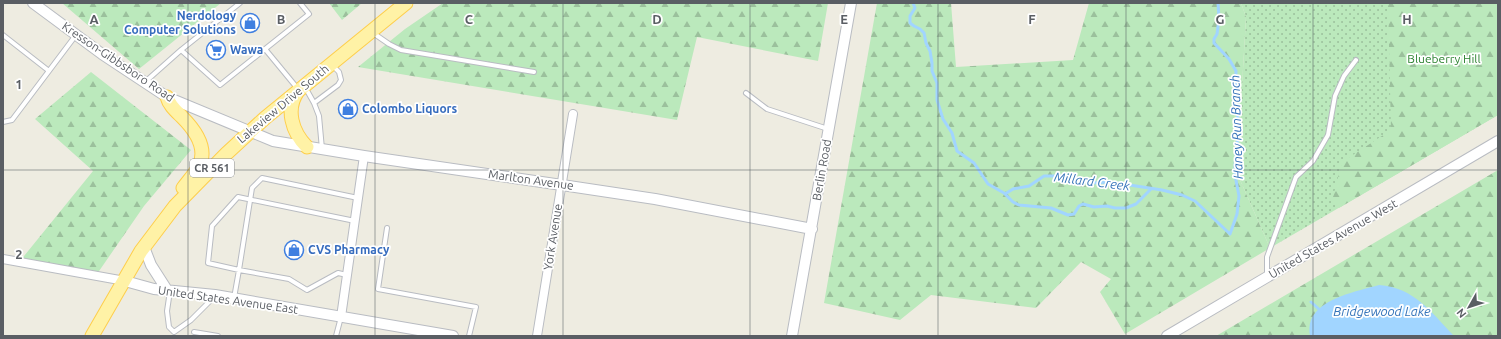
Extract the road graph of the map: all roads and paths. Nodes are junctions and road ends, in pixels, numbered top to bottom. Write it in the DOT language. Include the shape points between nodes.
graph roads {
  1 [pos="33,3"];
  2 [pos="240,3"];
  3 [pos="300,3"];
  4 [pos="406,3"];
  5 [pos="850,3"];
  6 [pos="371,32"];
  7 [pos="3,35"];
  8 [pos="76,35"];
  9 [pos="265,49"];
  10 [pos="181,50"];
  11 [pos="1356,60"];
  12 [pos="332,64"];
  13 [pos="49,71"];
  14 [pos="534,72"];
  15 [pos="145,82"];
  16 [pos="302,88"];
  17 [pos="746,93"];
  18 [pos="167,97"];
  19 [pos="314,103"];
  20 [pos="573,114"];
  21 [pos="3,122"];
  22 [pos="828,129"];
  23 [pos="250,131"];
  24 [pos="1498,141"];
  25 [pos="307,146"];
  26 [pos="322,149"];
  27 [pos="364,156"];
  28 [pos="562,184"];
  29 [pos="358,198"];
  30 [pos="250,200"];
  31 [pos="175,206"];
  32 [pos="355,221"];
  33 [pos="387,228"];
  34 [pos="812,229"];
  35 [pos="144,247"];
  36 [pos="3,259"];
  37 [pos="239,270"];
  38 [pos="347,275"];
  39 [pos="1267,278"];
  40 [pos="125,281"];
  41 [pos="169,290"];
  42 [pos="215,295"];
  43 [pos="234,299"];
  44 [pos="341,317"];
  45 [pos="194,332"];
  46 [pos="173,334"];
  47 [pos="92,336"];
  48 [pos="218,336"];
  49 [pos="336,336"];
  50 [pos="453,336"];
  51 [pos="469,336"];
  52 [pos="537,336"];
  53 [pos="792,336"];
  54 [pos="1167,336"];
  1 -- 8 [label="street, Kresson-Gibbsboro Road"];
  2 -- 10 [label="lane"];
  3 -- 9 [label="lane" via="309,14"];
  4 -- 6 [label="main road, Lakeview Drive South / CR 561"];
  5 -- 22 [label="street, Berlin Road"];
  6 -- 12 [label="main road, Lakeview Drive South / CR 561"];
  6 -- 14 [label="lane" via="401,50"];
  7 -- 13 [label="lane"];
  8 -- 13 [label="lane"];
  8 -- 15 [label="street, Kresson-Gibbsboro Road"];
  9 -- 10 [label="lane" via="220,85"];
  9 -- 16 [label="lane"];
  10 -- 15 [label="lane"];
  11 -- 39 [label="lane" via="1334,96 1328,135 1313,162 1296,177 1266,257"];
  12 -- 16 [label="main road, Lakeview Drive South / CR 561"];
  12 -- 19 [label="lane" via="339,72 341,80"];
  13 -- 21 [label="lane" via="12,120"];
  15 -- 18 [label="street, Kresson-Gibbsboro Road"];
  16 -- 19 [label="lane"];
  16 -- 23 [label="main road, Lakeview Drive South / CR 561"];
  16 -- 25 [label="main road" via="295,96 292,109 293,127 299,139"];
  17 -- 22 [label="lane" via="767,109"];
  18 -- 23 [label="street, Kresson-Gibbsboro Road"];
  18 -- 31 [label="main road" via="168,103 191,126 199,140 202,155 199,167 181,191"];
  19 -- 26 [label="lane" via="319,116"];
  20 -- 28 [label="street, York Avenue"];
  22 -- 34 [label="street, Berlin Road"];
  23 -- 25 [label="street, Marlton Avenue" via="273,141"];
  23 -- 31 [label="main road, Lakeview Drive South / CR 561"];
  24 -- 39 [label="street, United States Avenue West"];
  25 -- 26 [label="street, Marlton Avenue"];
  26 -- 27 [label="street, Marlton Avenue"];
  27 -- 28 [label="street, Marlton Avenue"];
  27 -- 29 [label="street"];
  28 -- 34 [label="street, Marlton Avenue"];
  28 -- 52 [label="street, York Avenue"];
  29 -- 30 [label="lane" via="262,178 252,188"];
  29 -- 32 [label="street"];
  30 -- 32 [label="lane"];
  30 -- 37 [label="lane"];
  30 -- 37 [label="lane" via="238,197 212,226 208,263"];
  31 -- 35 [label="main road, Lakeview Drive South / CR 561"];
  32 -- 38 [label="street"];
  33 -- 51 [label="lane" via="378,289 476,307"];
  34 -- 53 [label="street, Berlin Road"];
  35 -- 40 [label="main road, Lakeview Drive South / CR 561"];
  35 -- 41 [label="street" via="151,265"];
  36 -- 40 [label="street, United States Avenue East"];
  37 -- 38 [label="lane" via="289,279 307,290 338,273"];
  37 -- 43 [label="lane"];
  38 -- 44 [label="street"];
  39 -- 54 [label="street, United States Avenue West"];
  40 -- 41 [label="street, United States Avenue East" via="154,289"];
  40 -- 47 [label="main road, Lakeview Drive South / CR 561"];
  41 -- 42 [label="street, United States Avenue East"];
  41 -- 46 [label="lane" via="168,317"];
  42 -- 43 [label="street, United States Avenue East"];
  42 -- 46 [label="lane"];
  43 -- 44 [label="street, United States Avenue East"];
  44 -- 49 [label="lane"];
  44 -- 50 [label="street, United States Avenue East"];
  45 -- 48 [label="lane"];
}
